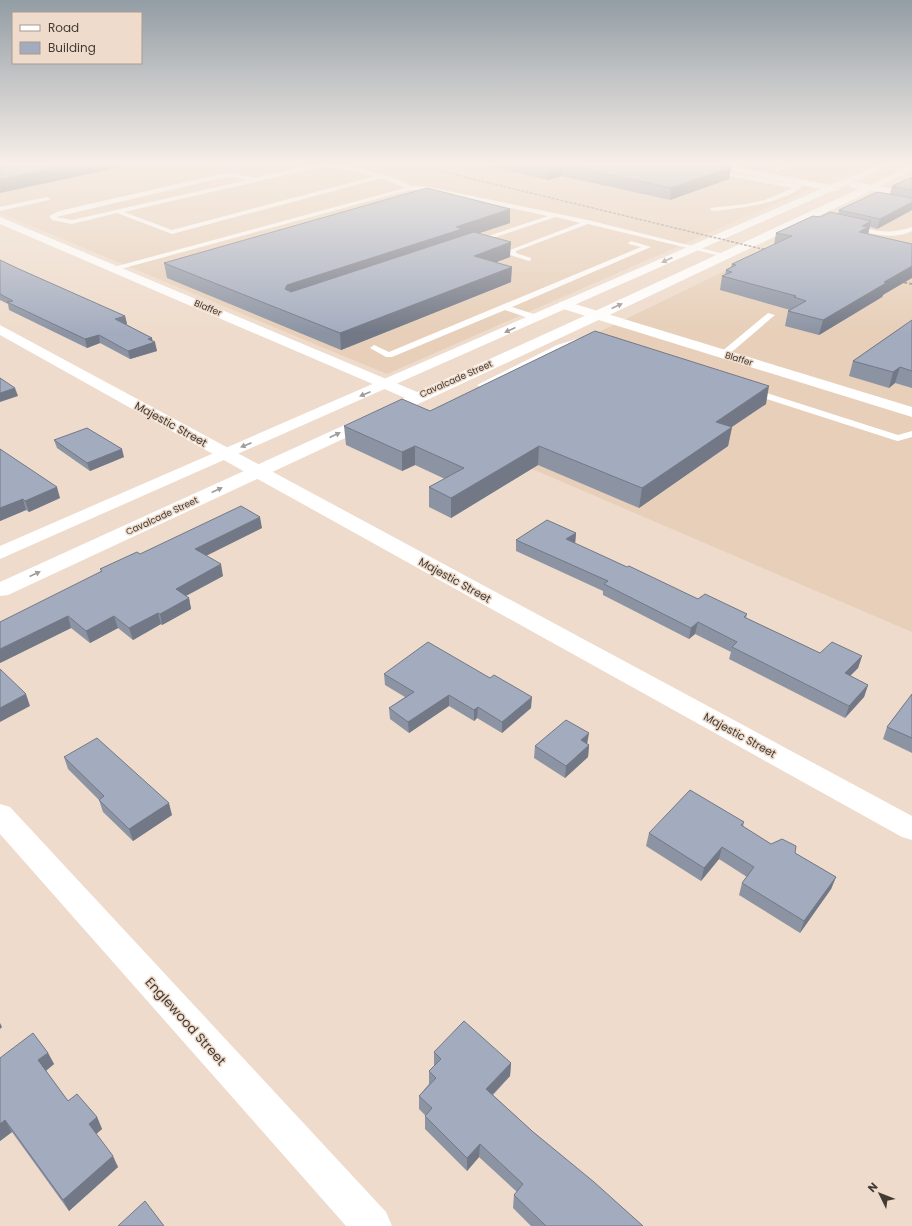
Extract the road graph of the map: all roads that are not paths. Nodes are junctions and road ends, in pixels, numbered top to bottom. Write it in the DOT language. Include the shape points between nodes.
graph roads {
  1 [pos="57,219"];
  2 [pos="83,219"];
  3 [pos="138,219"];
  4 [pos="221,219"];
  5 [pos="295,219"];
  6 [pos="543,219"];
  7 [pos="575,219"];
  8 [pos="760,219"];
  9 [pos="809,219"];
  10 [pos="0,220"];
  11 [pos="588,222"];
  12 [pos="847,226"];
  13 [pos="912,229"];
  14 [pos="172,232"];
  15 [pos="631,243"];
  16 [pos="466,245"];
  17 [pos="192,247"];
  18 [pos="694,248"];
  19 [pos="725,255"];
  20 [pos="529,259"];
  21 [pos="114,268"];
  22 [pos="565,305"];
  23 [pos="505,307"];
  24 [pos="598,315"];
  25 [pos="772,315"];
  26 [pos="537,318"];
  27 [pos="0,329"];
  28 [pos="558,333"];
  29 [pos="374,348"];
  30 [pos="724,354"];
  31 [pos="386,385"];
  32 [pos="476,388"];
  33 [pos="741,388"];
  34 [pos="417,403"];
  35 [pos="912,412"];
  36 [pos="912,434"];
  37 [pos="226,454"];
  38 [pos="258,472"];
  39 [pos="0,552"];
  40 [pos="0,590"];
  41 [pos="0,815"];
  42 [pos="912,829"];
  43 [pos="372,1226"];
  1 -- 2 [label="lane" via="72,222"];
  3 -- 14 [label="lane"];
  4 -- 14 [label="lane"];
  5 -- 17 [label="lane"];
  6 -- 16 [label="lane"];
  7 -- 11 [label="lane"];
  8 -- 18 [label="main road"];
  9 -- 19 [label="main road, Cavalcade Street"];
  10 -- 21 [label="main road, Blaffer"];
  11 -- 18 [label="lane"];
  11 -- 20 [label="lane" via="513,250 512,254"];
  12 -- 13 [label="lane" via="902,235"];
  14 -- 17 [label="lane" via="178,241"];
  15 -- 23 [label="lane" via="648,247"];
  17 -- 21 [label="lane"];
  18 -- 19 [label="lane"];
  18 -- 22 [label="main road, one-way"];
  24 -- 19 [label="main road, Cavalcade Street, one-way"];
  21 -- 31 [label="main road, Blaffer"];
  22 -- 24 [label="main road, Blaffer"];
  22 -- 26 [label="main road"];
  23 -- 26 [label="lane"];
  23 -- 29 [label="lane" via="389,355"];
  24 -- 28 [label="main road, Cavalcade Street"];
  24 -- 30 [label="main road, Blaffer"];
  25 -- 30 [label="lane"];
  26 -- 31 [label="main road, one-way"];
  27 -- 37 [label="main road, Majestic Street"];
  28 -- 32 [label="lane" via="588,340 560,347"];
  28 -- 34 [label="main road, Cavalcade Street"];
  30 -- 35 [label="main road, Blaffer"];
  31 -- 34 [label="main road, Blaffer"];
  31 -- 37 [label="main road, one-way"];
  33 -- 36 [label="lane" via="898,438"];
  38 -- 34 [label="main road, Cavalcade Street, one-way"];
  37 -- 38 [label="main road, Majestic Street"];
  37 -- 39 [label="main road"];
  40 -- 38 [label="main road, Cavalcade Street, one-way"];
  38 -- 42 [label="main road, Majestic Street"];
  41 -- 43 [label="main road, Englewood Street"];
}
